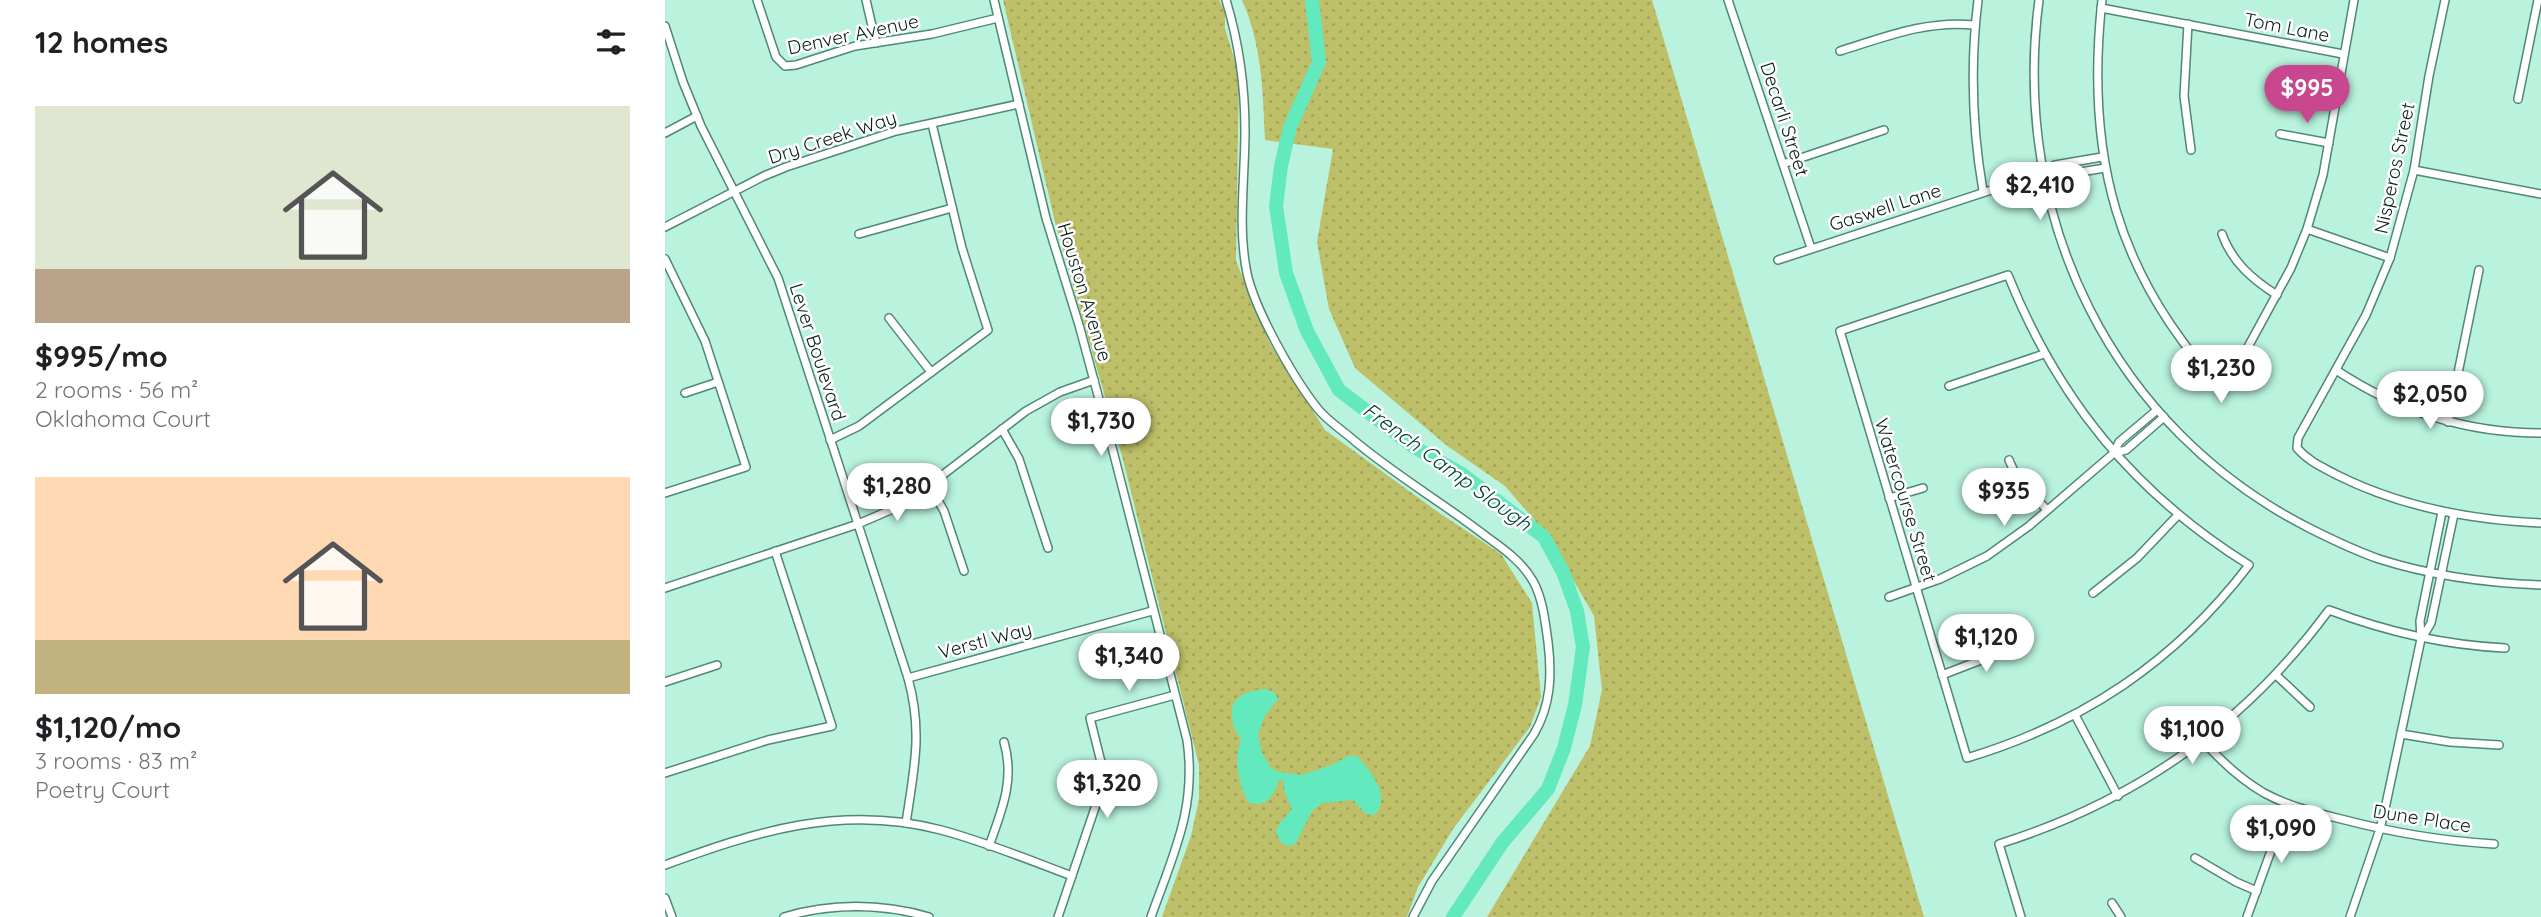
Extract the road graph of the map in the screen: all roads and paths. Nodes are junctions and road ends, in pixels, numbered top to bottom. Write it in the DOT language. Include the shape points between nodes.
graph roads {
  1 [pos="757,0"];
  2 [pos="866,0"];
  3 [pos="994,0"];
  4 [pos="1226,0"];
  5 [pos="1728,0"];
  6 [pos="1977,0"];
  7 [pos="2039,0"];
  8 [pos="2354,0"];
  9 [pos="2445,0"];
  10 [pos="2538,0"];
  11 [pos="2102,4"];
  12 [pos="999,18"];
  13 [pos="2188,24"];
  14 [pos="1975,25"];
  15 [pos="665,26"];
  16 [pos="876,43"];
  17 [pos="1840,51"];
  18 [pos="2343,54"];
  19 [pos="2518,99"];
  20 [pos="1019,104"];
  21 [pos="697,116"];
  22 [pos="932,124"];
  23 [pos="1884,130"];
  24 [pos="665,132"];
  25 [pos="2280,134"];
  26 [pos="2329,142"];
  27 [pos="2191,150"];
  28 [pos="2102,157"];
  29 [pos="1783,164"];
  30 [pos="2105,168"];
  31 [pos="2414,170"];
  32 [pos="2043,173"];
  33 [pos="735,191"];
  34 [pos="1983,191"];
  35 [pos="2541,194"];
  36 [pos="953,208"];
  37 [pos="665,227"];
  38 [pos="2307,229"];
  39 [pos="859,234"];
  40 [pos="2222,234"];
  41 [pos="1811,248"];
  42 [pos="2390,258"];
  43 [pos="665,259"];
  44 [pos="1778,260"];
  45 [pos="2479,270"];
  46 [pos="2277,295"];
  47 [pos="889,318"];
  48 [pos="2044,355"];
  49 [pos="2336,370"];
  50 [pos="931,372"];
  51 [pos="1094,380"];
  52 [pos="718,382"];
  53 [pos="1949,386"];
  54 [pos="685,393"];
  55 [pos="2157,410"];
  56 [pos="2164,417"];
  57 [pos="2448,422"];
  58 [pos="1002,429"];
  59 [pos="2541,433"];
  60 [pos="830,440"];
  61 [pos="2114,453"];
  62 [pos="2009,460"];
  63 [pos="929,485"];
  64 [pos="1923,488"];
  65 [pos="665,493"];
  66 [pos="1889,498"];
  67 [pos="2047,510"];
  68 [pos="2442,512"];
  69 [pos="2454,514"];
  70 [pos="2178,515"];
  71 [pos="2541,523"];
  72 [pos="858,524"];
  73 [pos="1048,548"];
  74 [pos="775,551"];
  75 [pos="964,570"];
  76 [pos="2429,572"];
  77 [pos="2441,574"];
  78 [pos="2541,585"];
  79 [pos="665,588"];
  80 [pos="1916,588"];
  81 [pos="2093,593"];
  82 [pos="1889,597"];
  83 [pos="1152,611"];
  84 [pos="2421,639"];
  85 [pos="2020,645"];
  86 [pos="2505,648"];
  87 [pos="717,665"];
  88 [pos="1942,675"];
  89 [pos="2276,675"];
  90 [pos="908,678"];
  91 [pos="665,682"];
  92 [pos="1175,695"];
  93 [pos="2310,707"];
  94 [pos="2075,715"];
  95 [pos="2401,734"];
  96 [pos="1004,741"];
  97 [pos="2203,741"];
  98 [pos="2499,745"];
  99 [pos="665,773"];
  100 [pos="2118,796"];
  101 [pos="2288,804"];
  102 [pos="905,823"];
  103 [pos="2380,829"];
  104 [pos="2494,844"];
  105 [pos="989,846"];
  106 [pos="2195,858"];
  107 [pos="665,865"];
  108 [pos="1072,876"];
  109 [pos="2257,891"];
  110 [pos="665,898"];
  111 [pos="2112,903"];
  112 [pos="671,917"];
  113 [pos="784,917"];
  114 [pos="929,917"];
  115 [pos="1058,917"];
  116 [pos="1151,917"];
  117 [pos="1413,917"];
  118 [pos="2021,917"];
  119 [pos="2121,917"];
  120 [pos="2248,917"];
  121 [pos="2350,917"];
  1 -- 16 [label="street, Denver Avenue" via="776,57 785,66"];
  2 -- 16 [label="street"];
  3 -- 12 [label="street, Houston Avenue"];
  4 -- 117 [label="street" via="1240,54 1244,99 1245,267 1269,327 1323,414 1363,449 1508,553 1533,581 1543,607 1550,685 1542,718 1432,881"];
  5 -- 29 [label="street, Decarli Street"];
  6 -- 14 [label="street"];
  7 -- 32 [label="street" via="2034,91"];
  8 -- 18 [label="street"];
  9 -- 31 [label="street, Nisperos Street"];
  10 -- 19 [label="street"];
  11 -- 13 [label="street, Tom Lane"];
  11 -- 28 [label="street" via="2096,79"];
  12 -- 16 [label="street, Denver Avenue"];
  12 -- 20 [label="street, Houston Avenue"];
  13 -- 18 [label="street, Tom Lane"];
  13 -- 27 [label="street" via="2184,96"];
  14 -- 17 [label="street" via="1927,25"];
  14 -- 34 [label="street" via="1972,110"];
  15 -- 21 [label="street, Lever Boulevard"];
  18 -- 26 [label="street"];
  20 -- 22 [label="street, Dry Creek Way"];
  20 -- 51 [label="street, Houston Avenue" via="1046,218"];
  21 -- 24 [label="street"];
  21 -- 33 [label="street, Lever Boulevard"];
  22 -- 33 [label="street, Dry Creek Way" via="786,167"];
  22 -- 36 [label="street"];
  23 -- 29 [label="street"];
  25 -- 26 [label="street"];
  26 -- 38 [label="street"];
  28 -- 30 [label="street"];
  28 -- 32 [label="street, Gaswell Lane" via="2055,165"];
  29 -- 41 [label="street, Decarli Street"];
  30 -- 32 [label="street, Gaswell Lane" via="2056,176"];
  30 -- 46 [label="street" via="2125,237 2147,285 2174,331 2224,391"];
  31 -- 35 [label="street"];
  31 -- 42 [label="street, Nisperos Street"];
  32 -- 34 [label="street, Gaswell Lane"];
  32 -- 55 [label="street" via="2055,223 2083,297 2112,351"];
  33 -- 37 [label="street, Dry Creek Way"];
  33 -- 60 [label="street, Lever Boulevard" via="778,278"];
  34 -- 41 [label="street, Gaswell Lane"];
  36 -- 39 [label="street"];
  36 -- 50 [label="street" via="988,330"];
  38 -- 42 [label="street"];
  38 -- 46 [label="street"];
  40 -- 46 [label="street" via="2238,263"];
  41 -- 44 [label="street, Gaswell Lane"];
  42 -- 49 [label="street, Nisperos Street"];
  43 -- 52 [label="street" via="698,323"];
  45 -- 57 [label="street"];
  47 -- 50 [label="street"];
  48 -- 53 [label="street"];
  48 -- 61 [label="street"];
  48 -- 66 [label="street, Watercourse Street" via="2008,275 1840,331"];
  49 -- 57 [label="street" via="2398,405"];
  49 -- 68 [label="street, Nisperos Street" via="2298,438 2297,448 2305,458 2372,491"];
  50 -- 60 [label="street" via="859,426"];
  51 -- 58 [label="street" via="1042,401"];
  51 -- 83 [label="street, Houston Avenue"];
  52 -- 54 [label="street"];
  52 -- 65 [label="street" via="746,467"];
  55 -- 56 [label="street"];
  55 -- 61 [label="street" via="2119,442"];
  56 -- 61 [label="street" via="2126,450"];
  56 -- 76 [label="street" via="2216,468 2296,521 2376,558"];
  57 -- 59 [label="street"];
  58 -- 63 [label="street"];
  58 -- 73 [label="street" via="1019,459"];
  60 -- 72 [label="street, Lever Boulevard"];
  61 -- 67 [label="street"];
  61 -- 70 [label="street"];
  62 -- 67 [label="street" via="2016,476"];
  63 -- 72 [label="street" via="893,509"];
  63 -- 75 [label="street" via="944,511"];
  64 -- 66 [label="street"];
  66 -- 80 [label="street, Watercourse Street"];
  67 -- 80 [label="street" via="1987,556"];
  68 -- 69 [label="street"];
  68 -- 76 [label="street"];
  69 -- 71 [label="street"];
  69 -- 77 [label="street"];
  70 -- 81 [label="street" via="2137,558"];
  70 -- 94 [label="street" via="2249,565 2206,617 2166,654"];
  72 -- 74 [label="street"];
  72 -- 90 [label="street, Lever Boulevard"];
  74 -- 79 [label="street"];
  74 -- 99 [label="street" via="832,726 744,746"];
  76 -- 77 [label="street"];
  76 -- 84 [label="street"];
  77 -- 78 [label="street"];
  77 -- 84 [label="street" via="2431,623"];
  80 -- 82 [label="street"];
  80 -- 88 [label="street, Watercourse Street"];
  83 -- 90 [label="street, Verstl Way"];
  83 -- 92 [label="street, Houston Avenue"];
  84 -- 86 [label="street"];
  84 -- 89 [label="street" via="2329,610"];
  84 -- 95 [label="street"];
  85 -- 88 [label="street"];
  87 -- 91 [label="street"];
  88 -- 94 [label="street, Watercourse Street" via="1967,758 2025,739"];
  89 -- 93 [label="street"];
  89 -- 97 [label="street"];
  90 -- 102 [label="street, Lever Boulevard" via="918,744"];
  92 -- 108 [label="street" via="1090,718 1102,766 1101,790"];
  92 -- 116 [label="street, Houston Avenue" via="1187,740 1190,794 1182,831"];
  94 -- 100 [label="street"];
  95 -- 98 [label="street"];
  95 -- 103 [label="street"];
  96 -- 105 [label="street" via="1008,790"];
  97 -- 100 [label="street"];
  97 -- 101 [label="street, Dune Place" via="2246,781"];
  100 -- 118 [label="street" via="1999,844"];
  101 -- 103 [label="street, Dune Place"];
  101 -- 109 [label="street"];
  102 -- 105 [label="street"];
  102 -- 107 [label="street" via="854,819 807,823 760,833"];
  103 -- 104 [label="street, Dune Place"];
  103 -- 121 [label="street"];
  105 -- 108 [label="street"];
  106 -- 109 [label="street"];
  108 -- 115 [label="street"];
  109 -- 120 [label="street"];
  110 -- 112 [label="street"];
  111 -- 119 [label="street"];
  113 -- 114 [label="street" via="854,907"];
}
